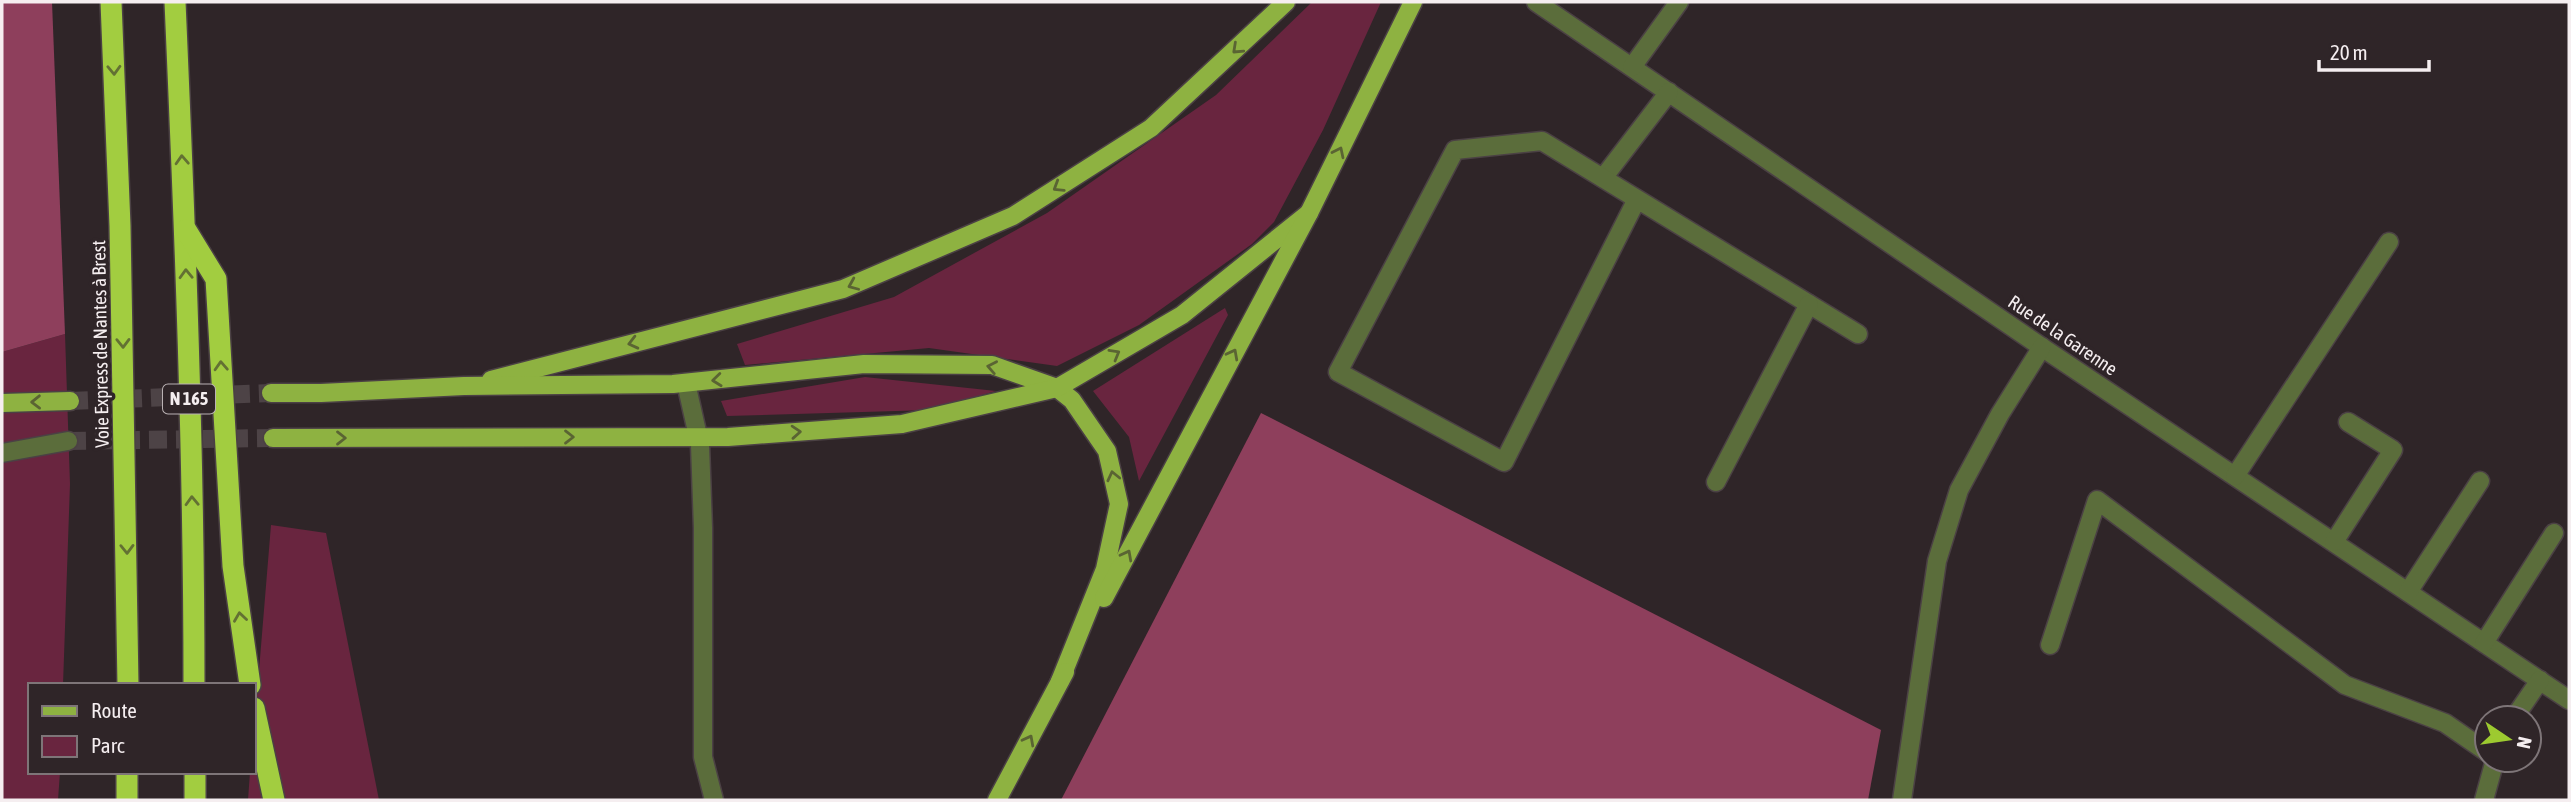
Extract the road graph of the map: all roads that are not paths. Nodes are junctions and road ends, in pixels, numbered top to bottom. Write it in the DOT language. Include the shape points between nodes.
graph roads {
  1 [pos="111,2"];
  2 [pos="175,2"];
  3 [pos="1286,2"];
  4 [pos="1413,2"];
  5 [pos="1536,2"];
  6 [pos="1679,2"];
  7 [pos="1632,67"];
  8 [pos="1669,92"];
  9 [pos="1603,178"];
  10 [pos="1637,199"];
  11 [pos="1309,213"];
  12 [pos="185,229"];
  13 [pos="2389,242"];
  14 [pos="1810,304"];
  15 [pos="1858,334"];
  16 [pos="2042,347"];
  17 [pos="686,383"];
  18 [pos="464,387"];
  19 [pos="1056,388"];
  20 [pos="271,393"];
  21 [pos="70,401"];
  22 [pos="2,403"];
  23 [pos="2348,422"];
  24 [pos="699,437"];
  25 [pos="273,438"];
  26 [pos="68,441"];
  27 [pos="2,453"];
  28 [pos="2235,476"];
  29 [pos="2480,481"];
  30 [pos="1716,482"];
  31 [pos="2554,533"];
  32 [pos="2334,542"];
  33 [pos="2408,592"];
  34 [pos="2484,643"];
  35 [pos="2050,645"];
  36 [pos="2540,680"];
  37 [pos="1060,681"];
  38 [pos="128,683"];
  39 [pos="194,683"];
  40 [pos="250,683"];
  41 [pos="2569,700"];
  42 [pos="2524,704"];
  43 [pos="256,717"];
  44 [pos="2473,742"];
  45 [pos="127,774"];
  46 [pos="195,774"];
  47 [pos="2491,774"];
  48 [pos="127,800"];
  49 [pos="195,800"];
  50 [pos="274,800"];
  51 [pos="713,800"];
  52 [pos="997,800"];
  53 [pos="1902,800"];
  54 [pos="2484,800"];
  1 -- 38 [label="highway, Voie Express de Nantes à Brest, one-way" via="121,253"];
  12 -- 2 [label="highway, N 165, one-way"];
  3 -- 18 [label="main road, one-way" via="1151,128 1013,215 843,289"];
  11 -- 4 [label="main road, one-way"];
  5 -- 7 [label="street, Rue de la Garenne"];
  6 -- 7 [label="street"];
  7 -- 8 [label="street, Rue de la Garenne"];
  8 -- 9 [label="street"];
  8 -- 16 [label="street, Rue de la Garenne"];
  9 -- 10 [label="street"];
  9 -- 10 [label="street" via="1542,141 1455,150 1338,372 1504,462"];
  10 -- 14 [label="street"];
  19 -- 11 [label="main road, one-way" via="1182,315"];
  37 -- 11 [label="main road, one-way"];
  39 -- 12 [label="highway, N 165, one-way"];
  40 -- 12 [label="highway, one-way" via="233,566 216,279"];
  13 -- 28 [label="street"];
  14 -- 15 [label="street"];
  14 -- 30 [label="street"];
  16 -- 28 [label="street, Rue de la Garenne"];
  16 -- 53 [label="street" via="1959,490 1937,561"];
  17 -- 18 [label="main road"];
  19 -- 17 [label="main road, one-way" via="992,365 864,364"];
  17 -- 24 [label="street"];
  18 -- 20 [label="main road"];
  24 -- 19 [label="main road, one-way" via="902,424"];
  37 -- 19 [label="main road, one-way" via="1105,569 1119,504 1107,451 1072,400"];
  21 -- 22 [label="main road, one-way"];
  23 -- 32 [label="street" via="2393,450"];
  25 -- 24 [label="main road, one-way"];
  24 -- 51 [label="street" via="703,757"];
  26 -- 27 [label="street"];
  28 -- 32 [label="street, Rue de la Garenne"];
  29 -- 33 [label="street"];
  31 -- 34 [label="street"];
  32 -- 33 [label="street, Rue de la Garenne"];
  33 -- 34 [label="street, Rue de la Garenne"];
  34 -- 36 [label="street, Rue de la Garenne"];
  35 -- 44 [label="street" via="2097,500 2344,685 2445,723"];
  36 -- 41 [label="street, Rue de la Garenne"];
  36 -- 42 [label="street"];
  52 -- 37 [label="main road, one-way"];
  43 -- 50 [label="highway"];
  45 -- 48 [label="highway"];
  46 -- 49 [label="highway"];
  47 -- 54 [label="street"];
}
